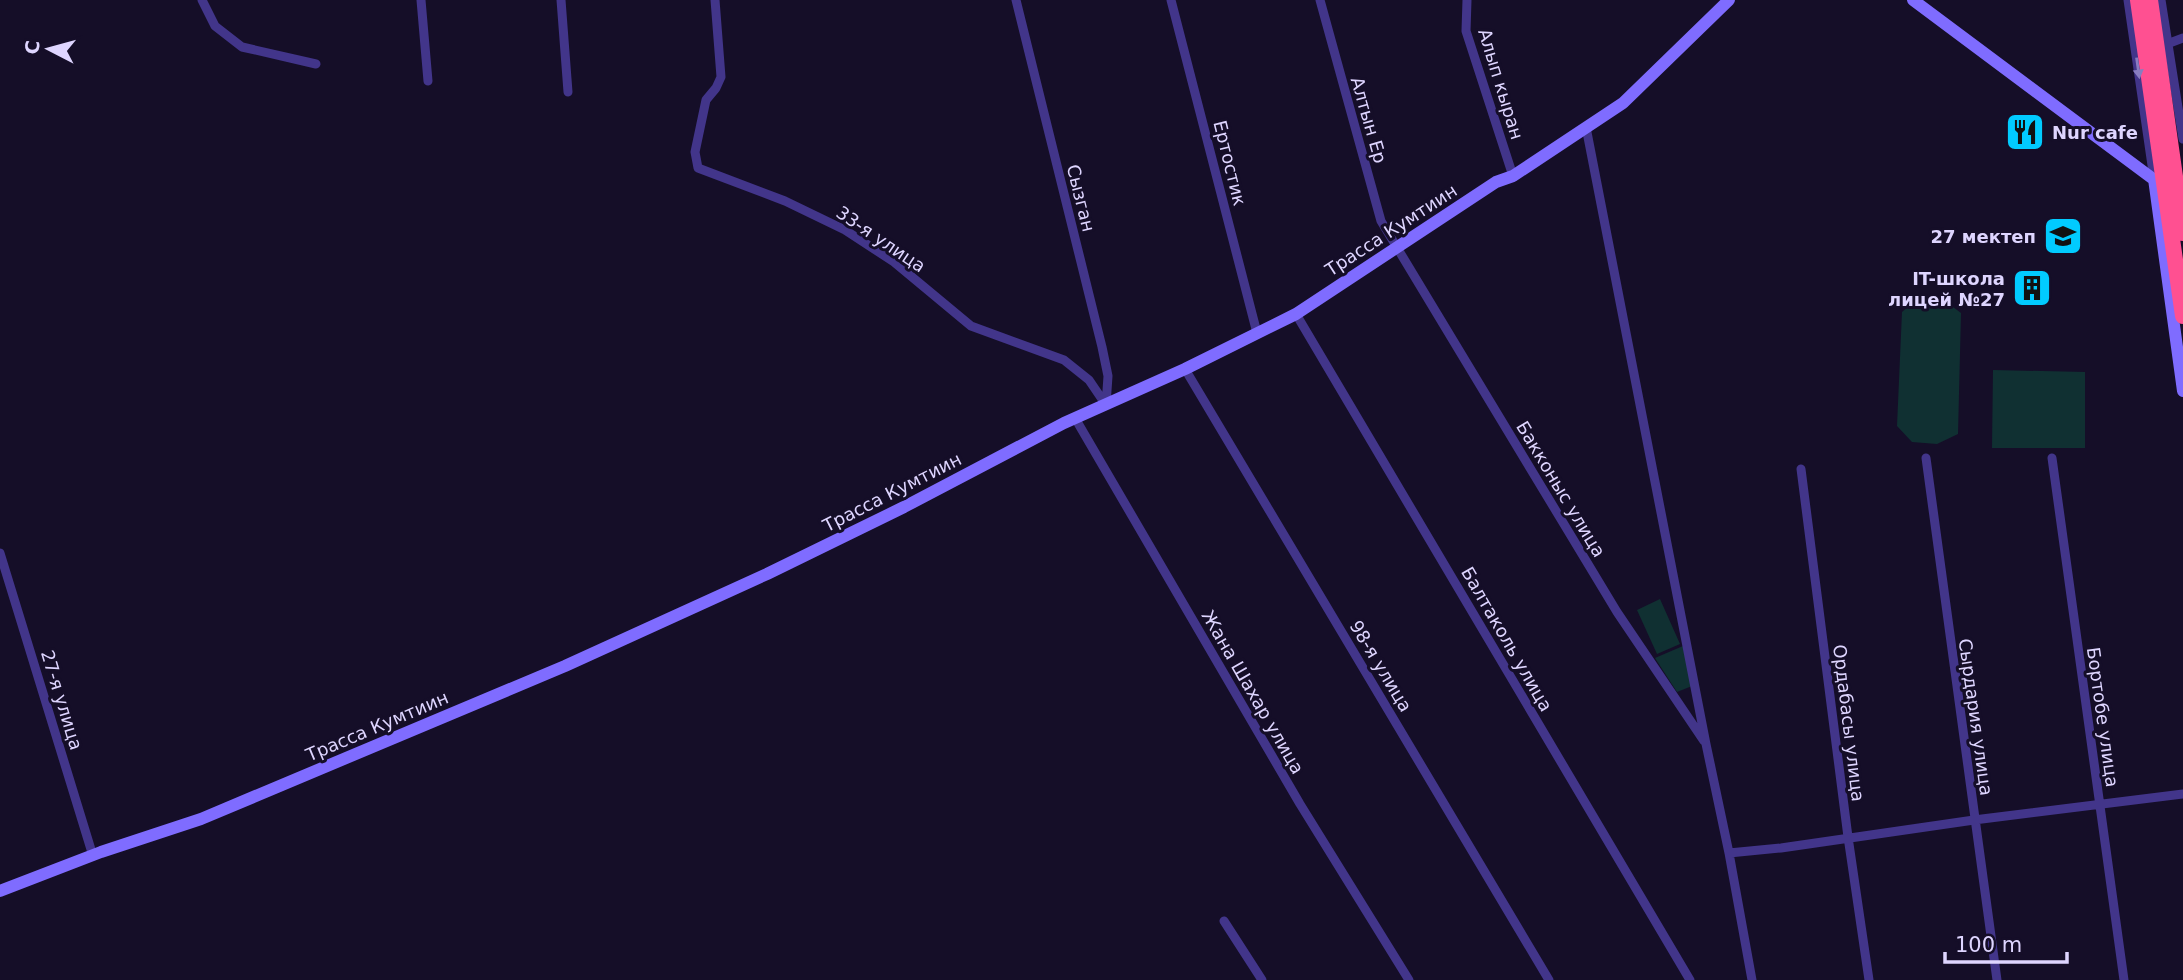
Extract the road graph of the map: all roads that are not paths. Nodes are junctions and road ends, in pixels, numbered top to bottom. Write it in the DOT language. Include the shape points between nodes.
graph roads {
  1 [pos="202,0"];
  2 [pos="421,0"];
  3 [pos="561,0"];
  4 [pos="715,0"];
  5 [pos="1016,0"];
  6 [pos="1171,0"];
  7 [pos="1320,0"];
  8 [pos="1467,0"];
  9 [pos="1729,0"];
  10 [pos="1913,0"];
  11 [pos="2128,0"];
  12 [pos="2138,0"];
  13 [pos="2150,0"];
  14 [pos="2161,0"];
  15 [pos="2183,37"];
  16 [pos="2168,44"];
  17 [pos="316,64"];
  18 [pos="428,81"];
  19 [pos="568,92"];
  20 [pos="1587,127"];
  21 [pos="2183,139"];
  22 [pos="1513,176"];
  23 [pos="2170,192"];
  24 [pos="2183,233"];
  25 [pos="1396,246"];
  26 [pos="1296,314"];
  27 [pos="2183,316"];
  28 [pos="1257,333"];
  29 [pos="1185,369"];
  30 [pos="2183,391"];
  31 [pos="1106,405"];
  32 [pos="1075,418"];
  33 [pos="1926,458"];
  34 [pos="2052,458"];
  35 [pos="1801,469"];
  36 [pos="0,553"];
  37 [pos="1706,744"];
  38 [pos="2183,794"];
  39 [pos="2099,804"];
  40 [pos="1974,820"];
  41 [pos="1848,837"];
  42 [pos="1730,853"];
  43 [pos="93,856"];
  44 [pos="0,891"];
  45 [pos="1224,921"];
  46 [pos="1262,980"];
  47 [pos="1409,980"];
  48 [pos="1549,980"];
  49 [pos="1690,980"];
  50 [pos="1752,980"];
  51 [pos="1870,980"];
  52 [pos="1997,980"];
  53 [pos="2124,980"];
  1 -- 17 [label="street" via="215,26 242,47"];
  2 -- 18 [label="street"];
  3 -- 19 [label="street"];
  4 -- 31 [label="street, 33-я улица" via="721,77 706,100 695,152 698,168 845,230 894,262 971,326 1063,360 1089,380"];
  5 -- 31 [label="street, Сызган" via="1102,347 1108,376"];
  6 -- 28 [label="street, Ертостик"];
  7 -- 25 [label="street, Алтын Ер" via="1381,221"];
  8 -- 22 [label="street, Алып кыран" via="1466,31"];
  9 -- 20 [label="street, Трасса Кумтиин" via="1623,103"];
  10 -- 23 [label="street"];
  11 -- 23 [label="street, one-way"];
  12 -- 23 [label="highway"];
  13 -- 23 [label="highway"];
  14 -- 16 [label="street"];
  15 -- 16 [label="street"];
  16 -- 21 [label="street"];
  20 -- 22 [label="street, Трасса Кумтиин"];
  20 -- 37 [label="street"];
  22 -- 25 [label="street, Трасса Кумтиин" via="1496,182"];
  23 -- 24 [label="highway"];
  23 -- 27 [label="highway"];
  23 -- 30 [label="street"];
  25 -- 26 [label="street, Трасса Кумтиин"];
  25 -- 37 [label="street, Бакконыс улица" via="1616,612"];
  26 -- 28 [label="street, Трасса Кумтиин"];
  26 -- 49 [label="street, Балтаколь улица"];
  28 -- 29 [label="street, Трасса Кумтиин"];
  29 -- 31 [label="street, Трасса Кумтиин"];
  29 -- 48 [label="street, 98-я улица"];
  31 -- 32 [label="street, Трасса Кумтиин"];
  32 -- 43 [label="street, Трасса Кумтиин" via="767,574 565,666 201,819"];
  32 -- 47 [label="street, Жана Шахар улица" via="1300,804"];
  33 -- 40 [label="street, Сырдария улица"];
  34 -- 39 [label="street, Бортобе улица"];
  35 -- 41 [label="street, Ордабасы улица"];
  36 -- 43 [label="street, 27-я улица"];
  37 -- 42 [label="street"];
  38 -- 39 [label="street"];
  39 -- 40 [label="street"];
  39 -- 53 [label="street, Бортобе улица"];
  40 -- 41 [label="street"];
  40 -- 52 [label="street, Сырдария улица"];
  41 -- 42 [label="street"];
  41 -- 51 [label="street, Ордабасы улица"];
  42 -- 50 [label="street"];
  43 -- 44 [label="street, Трасса Кумтиин"];
  45 -- 46 [label="street"];
}
